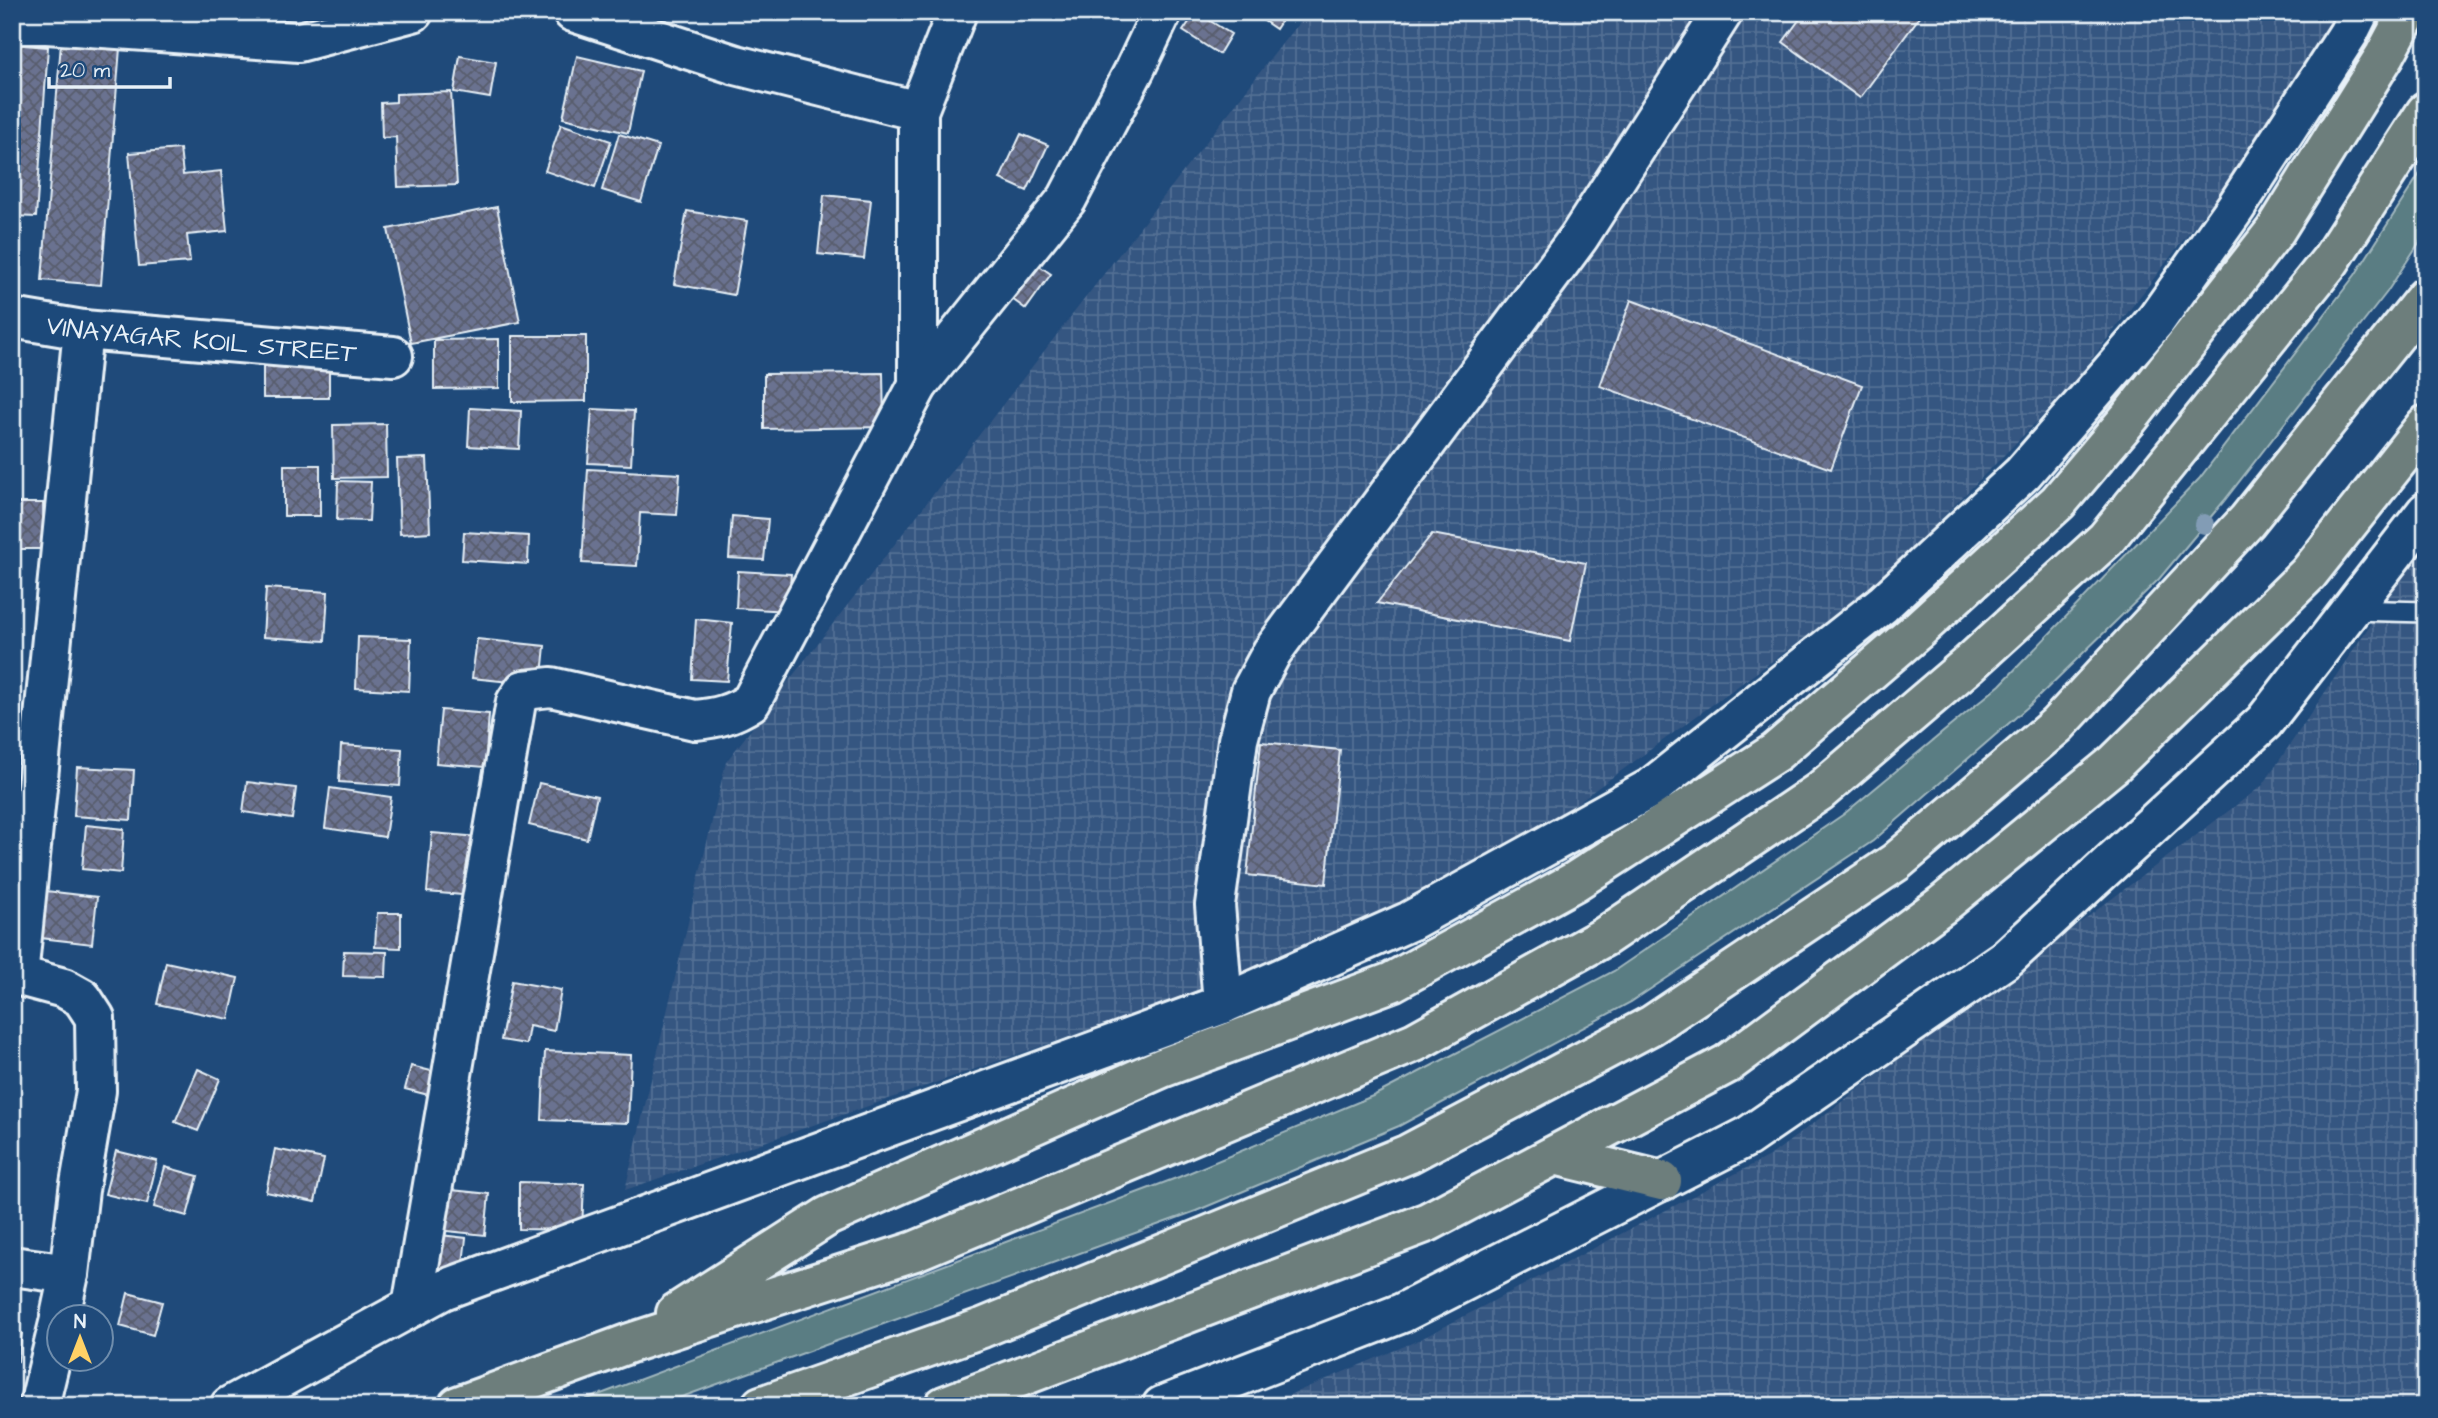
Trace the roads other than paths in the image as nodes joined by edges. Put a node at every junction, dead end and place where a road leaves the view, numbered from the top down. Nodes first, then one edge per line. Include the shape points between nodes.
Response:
1 (413, 12) edge
2 (573, 12) edge
3 (957, 12) edge
4 (1162, 12) edge
5 (1723, 12) edge
6 (2359, 12) edge
7 (2408, 12) edge
8 (12, 24) edge
9 (221, 24) edge
10 (918, 111) junction
11 (2426, 112) edge
12 (2426, 297) edge
13 (12, 318) edge
14 (83, 330) junction
15 (393, 356) dead end
16 (918, 384) junction
17 (2426, 425) edge
18 (2426, 512) edge
19 (2350, 610) junction
20 (2426, 612) edge
21 (15, 975) edge
22 (1223, 1004) junction
23 (1555, 1155) junction
24 (1661, 1181) junction
25 (12, 1266) edge
26 (69, 1274) junction
27 (63, 1302) edge
28 (412, 1307) junction
29 (630, 1343) junction
30 (47, 1372) edge
31 (39, 1406) edge
32 (229, 1406) edge
33 (458, 1406) edge
34 (761, 1406) edge
35 (944, 1406) edge
36 (1162, 1406) edge

1 - 9 street via 299,42
2 - 10 street via 736,65
3 - 10 street
4 - 16 street via 1067,199
5 - 22 street via 1579,237 1272,652 1251,691 1238,740 1215,905
6 - 22 street via 2235,207 2156,320 2023,474 1883,604 1651,788 1410,921
7 - 29 highway via 2275,231 2058,502 1776,752 1574,882 1392,982 1162,1068 828,1216
8 - 9 street
10 - 16 street
11 - 29 highway via 2330,261 2106,539 1819,792 1604,937 1415,1042 915,1251
12 - 34 highway via 2247,521 2057,725 1896,862 1687,1002 1408,1154 982,1328
13 - 14 street, VINAYAGAR KOIL STREET
14 - 15 street, VINAYAGAR KOIL STREET
14 - 21 street
16 - 28 street via 751,702 736,712 695,720 551,687 524,690 516,702
17 - 23 highway via 2308,574 2114,764 1942,905 1727,1064
18 - 19 street
19 - 20 lane
19 - 24 street via 2264,722 2007,958 1747,1138
21 - 26 street via 64,988 82,998 96,1018 96,1091
22 - 28 street via 443,1290
23 - 24 highway
23 - 35 highway via 1428,1222
24 - 36 street via 1402,1313
25 - 26 street
26 - 27 street
28 - 32 street
29 - 33 highway
30 - 31 street

